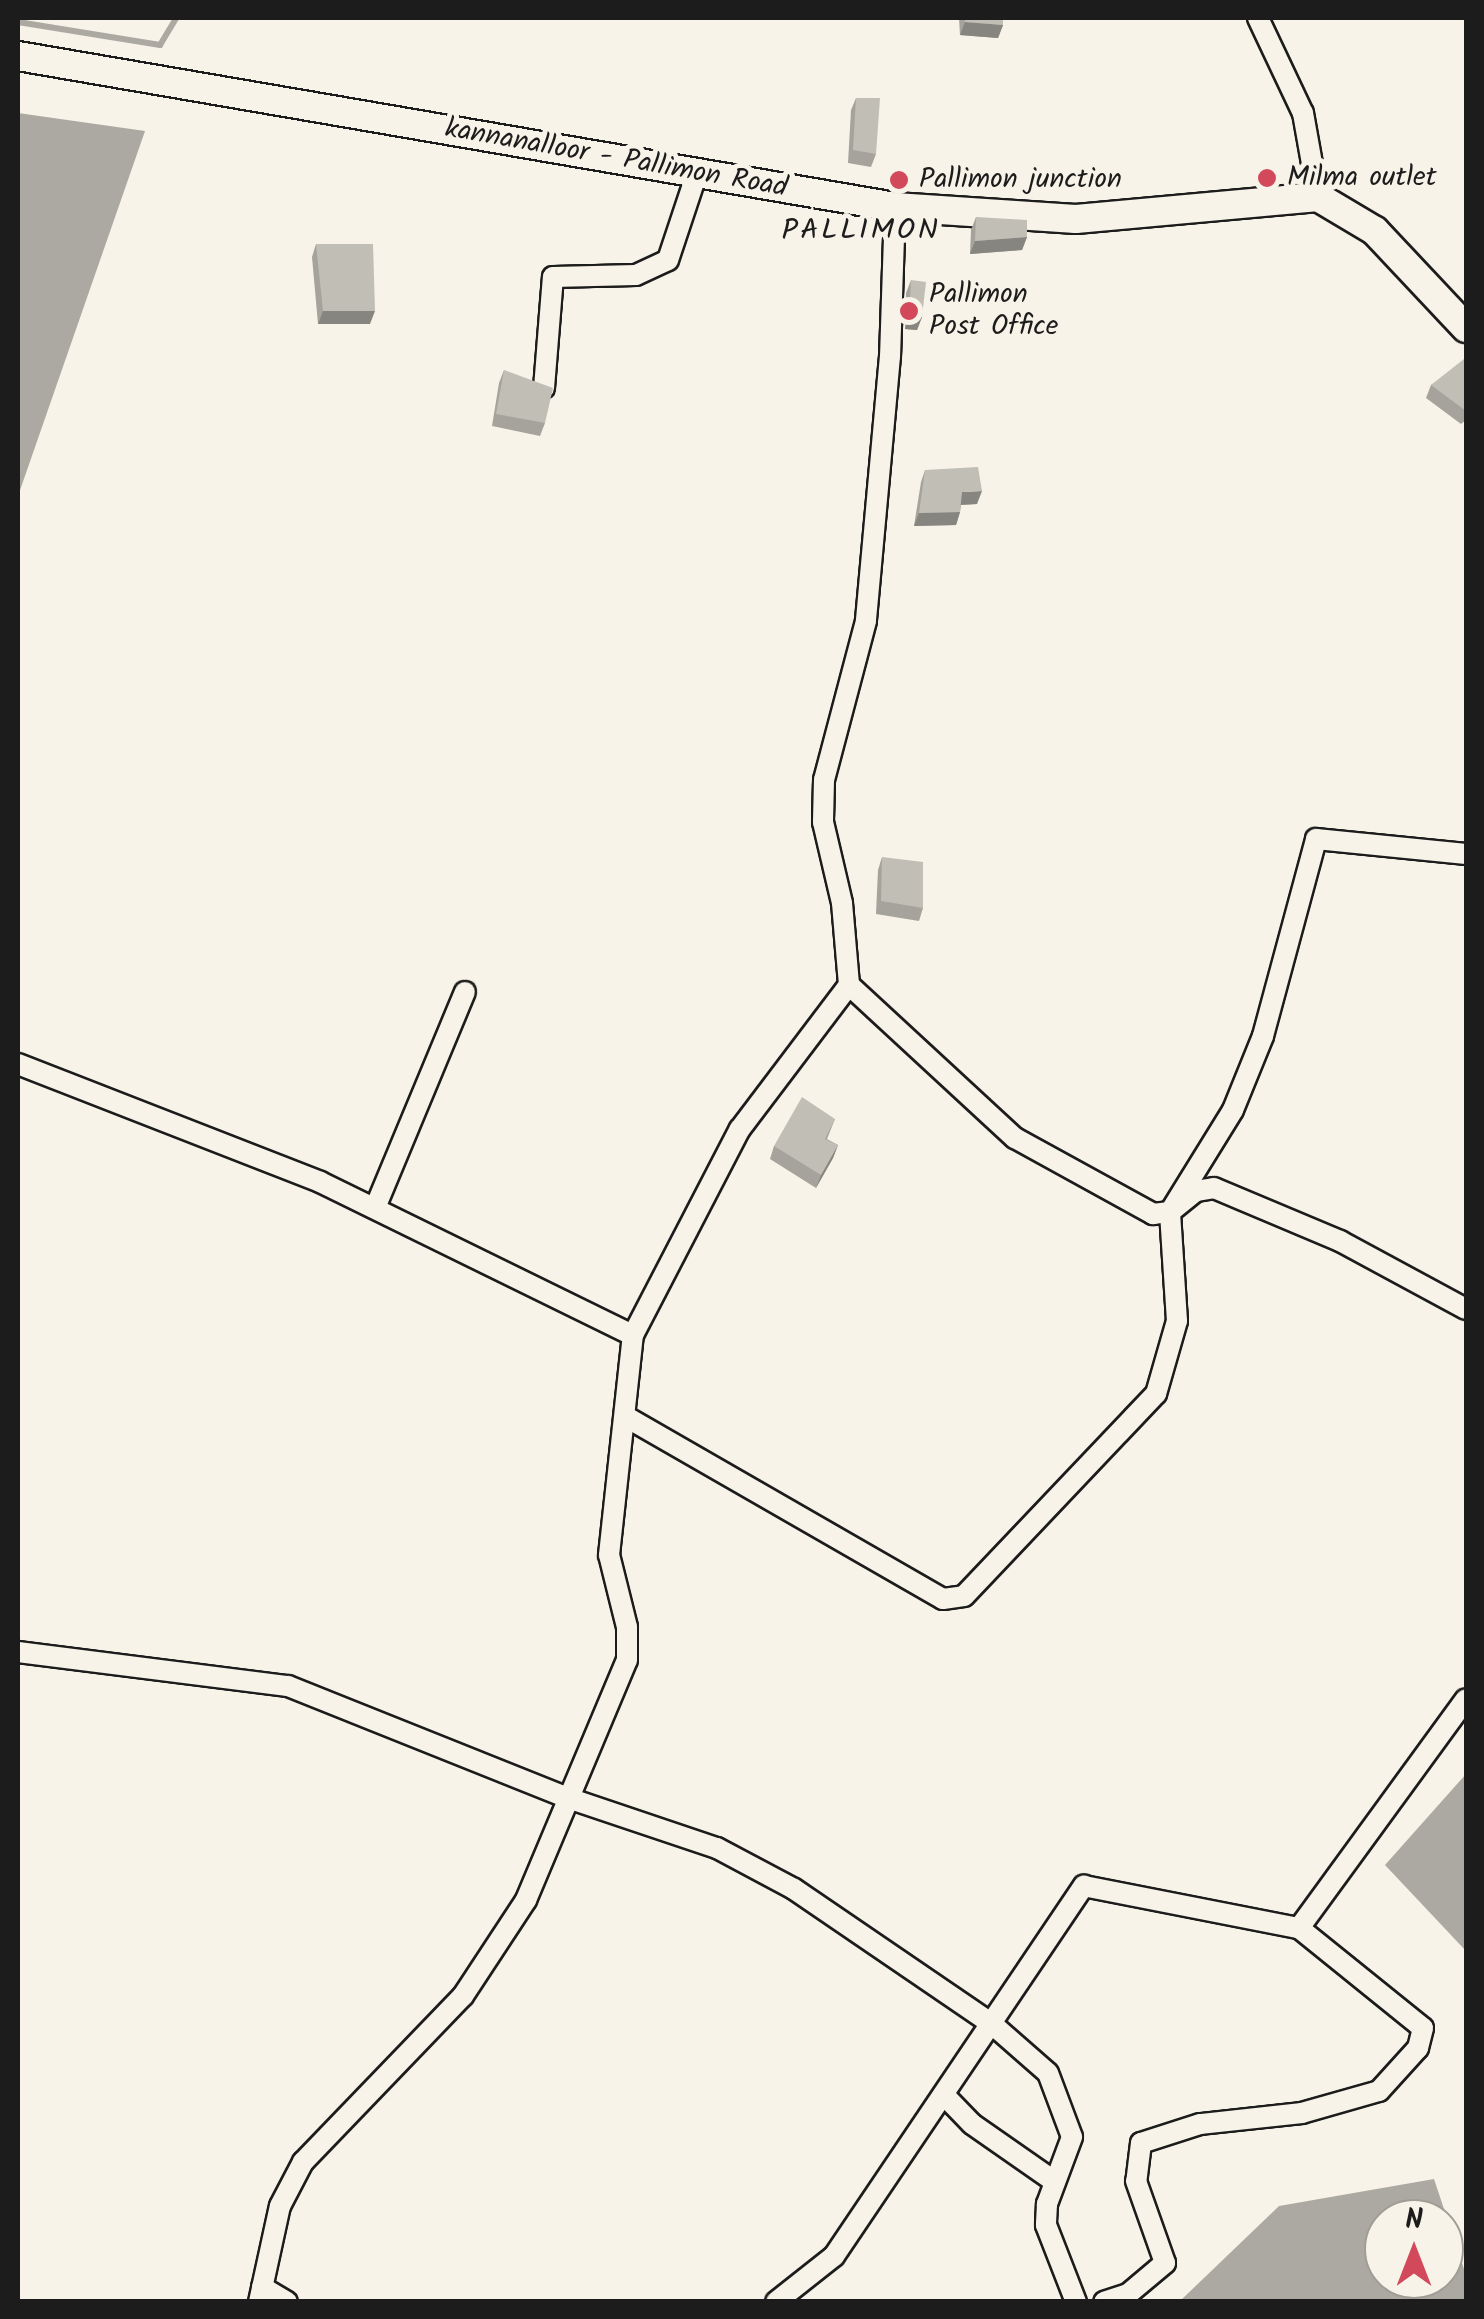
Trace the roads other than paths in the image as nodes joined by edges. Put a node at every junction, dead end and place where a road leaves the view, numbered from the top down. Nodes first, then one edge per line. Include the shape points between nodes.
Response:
1 (1258, 18) edge
2 (18, 56) edge
3 (697, 173) junction
4 (1318, 197) junction
5 (895, 207) junction
6 (1466, 328) edge
7 (544, 388) edge
8 (1466, 854) edge
9 (849, 985) junction
10 (465, 992) dead end
11 (18, 1064) edge
12 (375, 1208) junction
13 (1170, 1212) junction
14 (1466, 1309) edge
15 (633, 1334) junction
16 (628, 1418) junction
17 (18, 1652) edge
18 (1466, 1699) edge
19 (571, 1799) junction
20 (1299, 1928) junction
21 (992, 2024) junction
22 (944, 2094) junction
23 (1056, 2182) junction
24 (260, 2294) edge
25 (287, 2302) edge
26 (776, 2302) edge
27 (1076, 2302) edge
28 (1104, 2302) edge

1 - 4 street via 1303,113
2 - 3 street, kannanalloor - Pallimon Road
3 - 5 street, kannanalloor - Pallimon Road
3 - 7 street via 668,260 636,276 553,277
4 - 5 street, kannanalloor - Pallimon Road via 1076,219
4 - 6 street via 1375,231
5 - 9 street via 890,356 866,621 824,780 823,822 842,903
8 - 13 street via 1316,839 1263,1036 1233,1110
9 - 13 street via 1015,1138 1154,1214
9 - 15 street via 740,1129
10 - 12 street
11 - 12 street
12 - 15 street
13 - 14 street via 1196,1191 1214,1188 1340,1241
13 - 16 street via 1177,1321 1156,1394 964,1596 943,1599
15 - 16 street
16 - 19 street via 609,1554 628,1660
17 - 19 street via 288,1686
18 - 20 street
19 - 21 street via 717,1848 794,1889
19 - 24 street via 526,1900 464,1996 302,2162 280,2206
20 - 21 street via 1084,1886
20 - 28 street via 1423,2028 1418,2048 1379,2091 1302,2113 1200,2124 1141,2143 1136,2181 1165,2263 1128,2294
21 - 22 street
21 - 23 street via 1041,2063 1072,2124
22 - 23 street via 972,2124
22 - 26 street via 834,2256
23 - 27 street via 1046,2226
24 - 25 street

